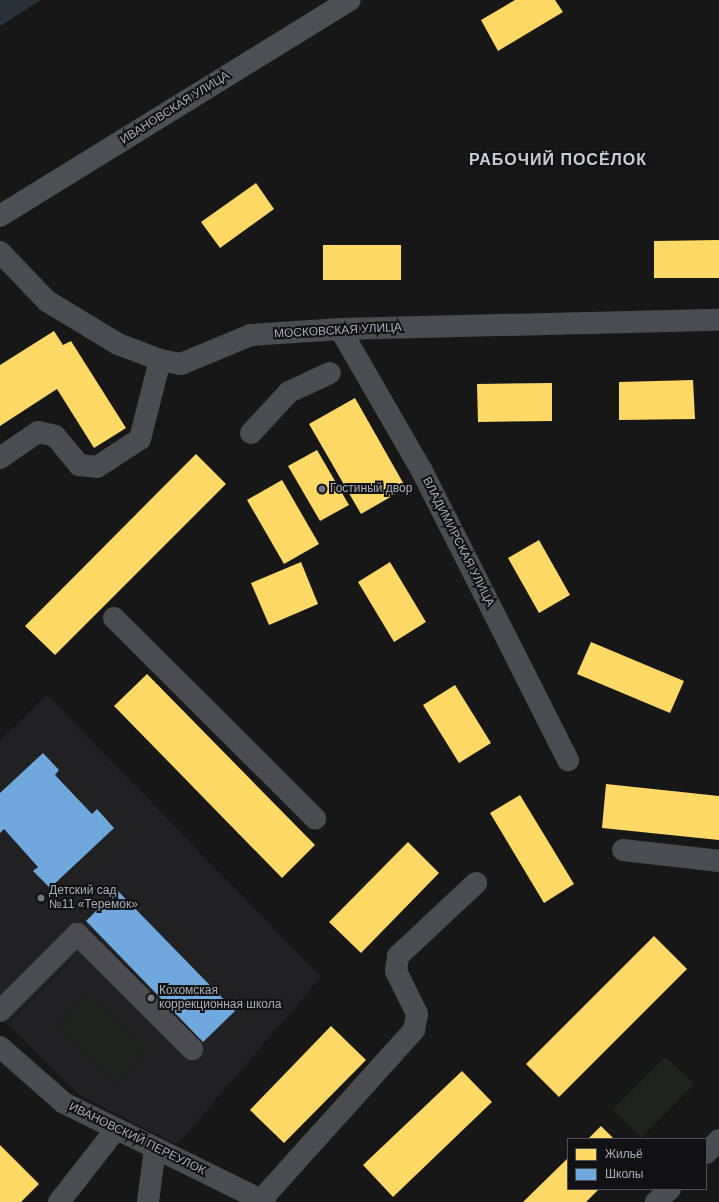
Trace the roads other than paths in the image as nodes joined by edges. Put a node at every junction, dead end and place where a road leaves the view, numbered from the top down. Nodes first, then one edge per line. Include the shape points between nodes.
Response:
1 (350, 0) edge
2 (0, 216) edge
3 (0, 252) edge
4 (719, 320) edge
5 (340, 329) junction
6 (160, 360) junction
7 (330, 373) dead end
8 (251, 433) dead end
9 (0, 458) edge
10 (114, 618) dead end
11 (568, 760) dead end
12 (315, 818) dead end
13 (623, 850) dead end
14 (719, 861) edge
15 (476, 883) dead end
16 (0, 1011) edge
17 (0, 1047) edge
18 (192, 1049) dead end
19 (116, 1129) junction
20 (719, 1140) edge
21 (155, 1148) junction
22 (707, 1152) edge
23 (669, 1190) edge
24 (263, 1201) edge
25 (58, 1202) edge
26 (148, 1202) edge
27 (656, 1202) edge

1 - 2 main road, ИВАНОВСКАЯ УЛИЦА
3 - 6 street, МОСКОВСКАЯ УЛИЦА via 47,301 118,344
4 - 5 street, МОСКОВСКАЯ УЛИЦА
5 - 6 street, МОСКОВСКАЯ УЛИЦА via 251,335 181,364
5 - 11 street, ВЛАДИМИРСКАЯ УЛИЦА via 422,471
6 - 9 street via 140,440 96,467 79,465 55,436 38,432
7 - 8 street via 289,392
10 - 12 street
13 - 14 street
15 - 24 street via 398,956 396,972 417,1014 414,1030
16 - 18 street via 77,934
17 - 19 street, ИВАНОВСКИЙ ПЕРЕУЛОК via 64,1103
19 - 21 street, ИВАНОВСКИЙ ПЕРЕУЛОК
19 - 25 street
20 - 22 street
21 - 24 street, ИВАНОВСКИЙ ПЕРЕУЛОК
21 - 26 street
23 - 27 street

